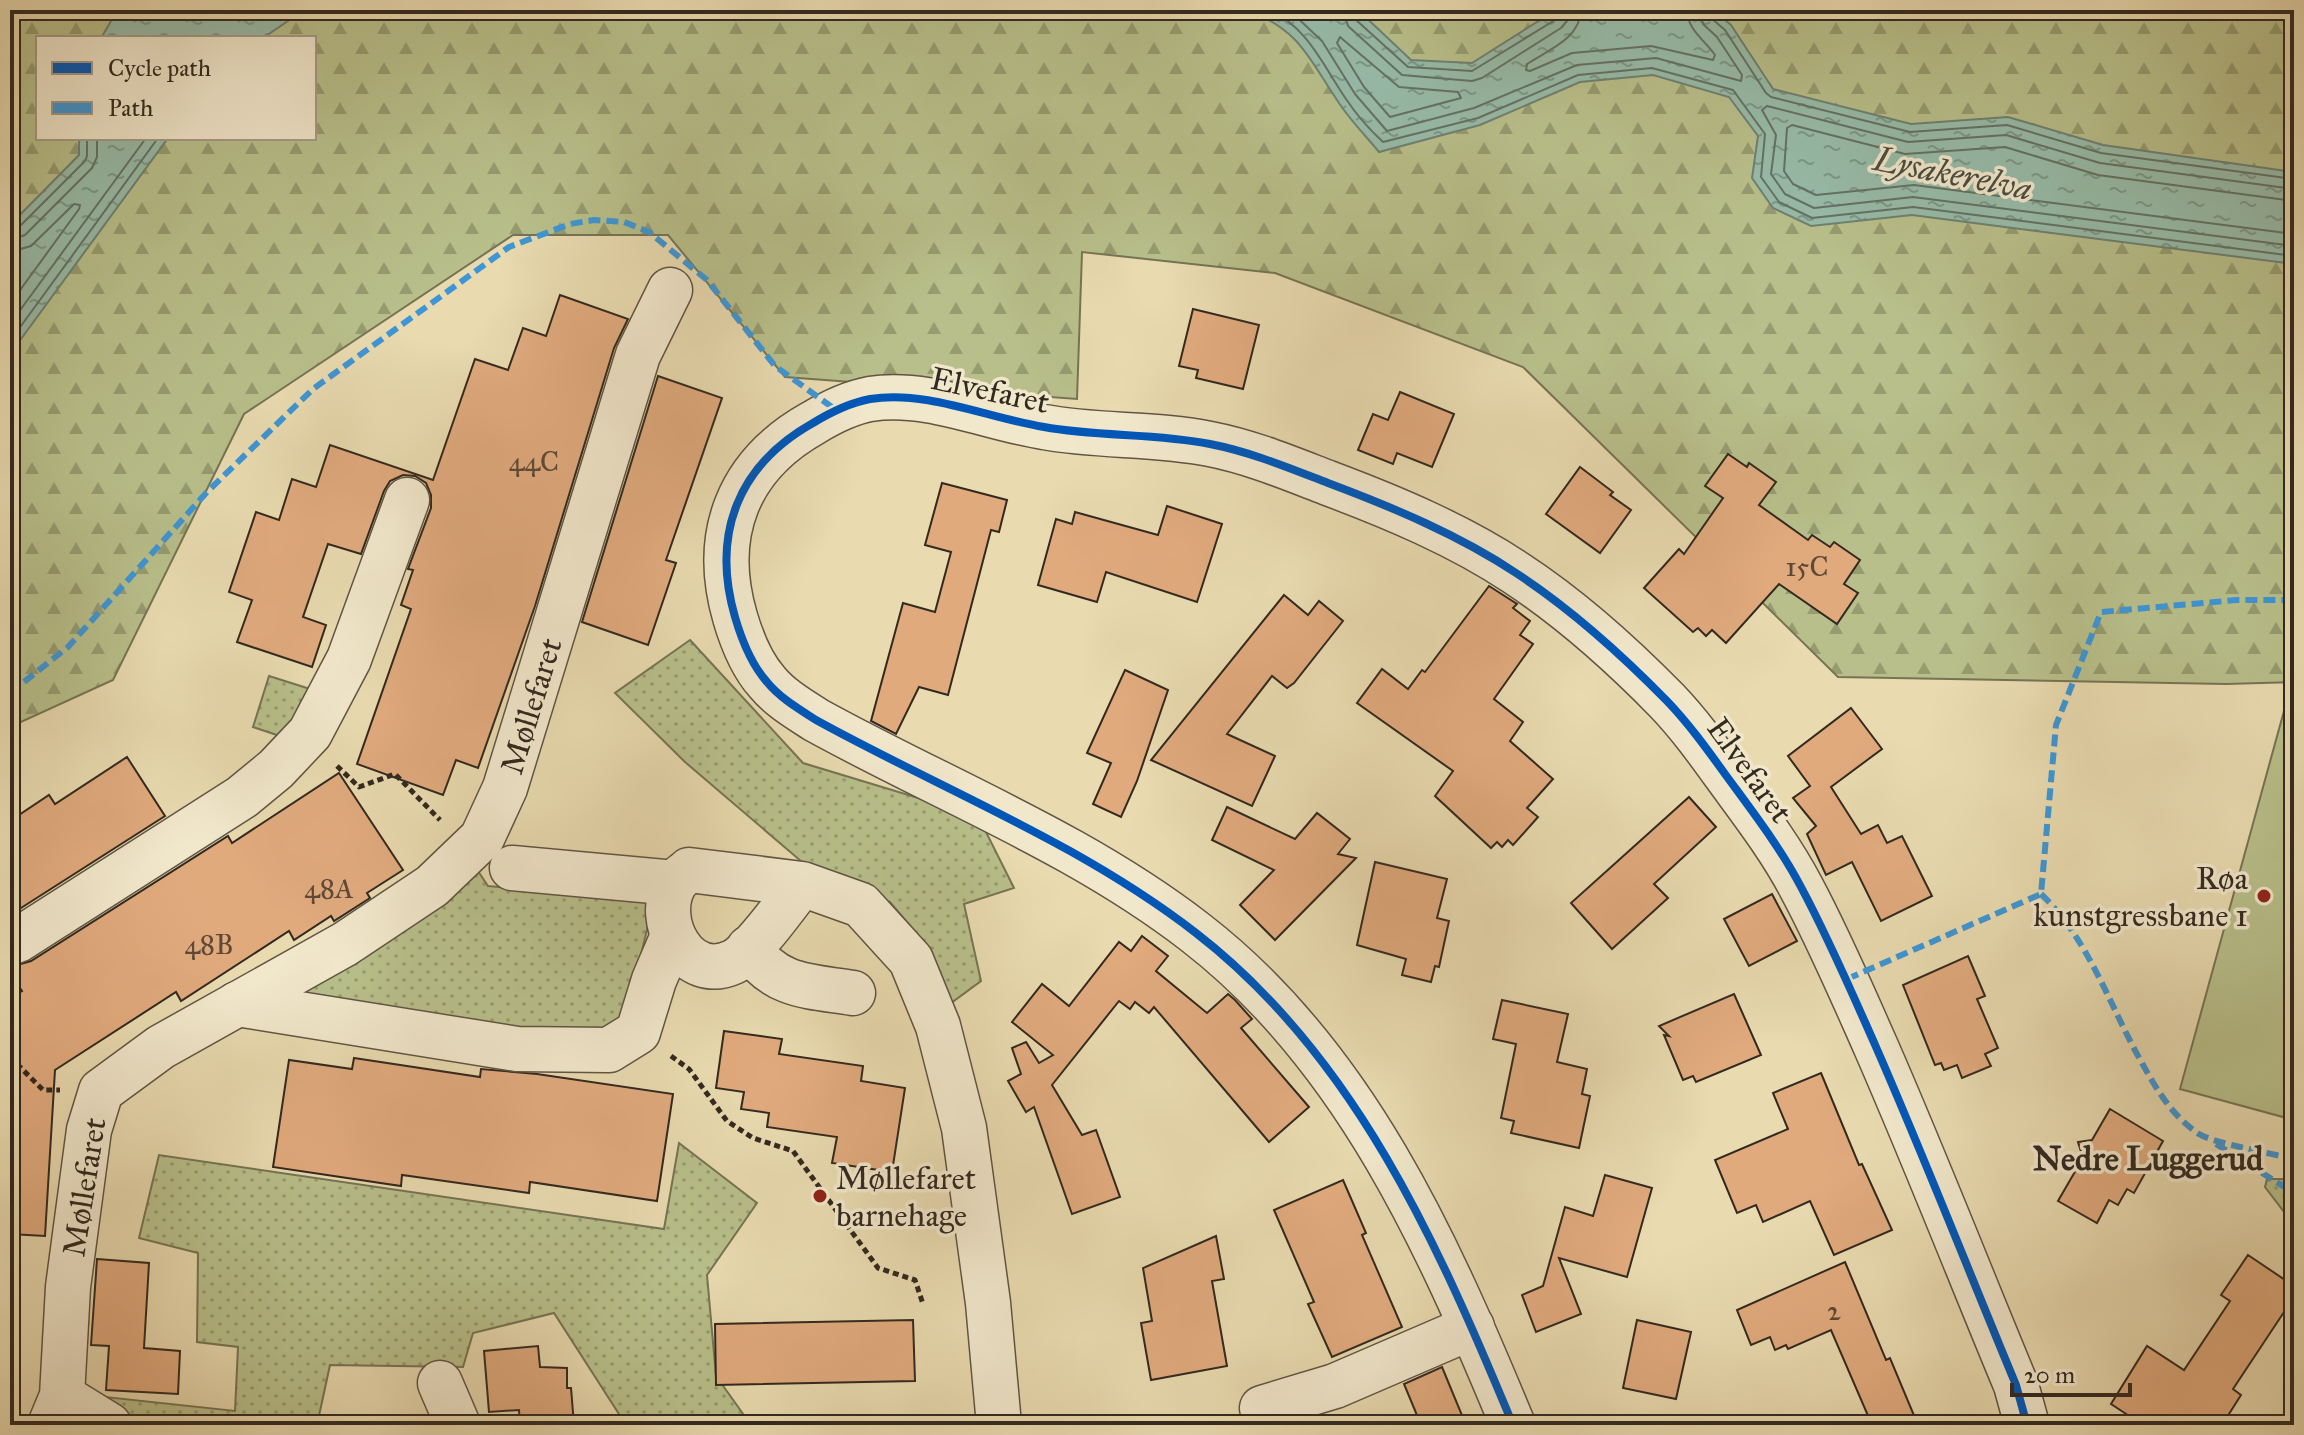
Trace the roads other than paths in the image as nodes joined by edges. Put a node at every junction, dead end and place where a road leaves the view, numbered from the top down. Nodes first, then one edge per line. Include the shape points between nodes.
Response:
1 (670, 290) dead end
2 (407, 500) dead end
3 (512, 868) dead end
4 (675, 883) junction
5 (802, 884) junction
6 (672, 938) junction
7 (10, 943) edge
8 (749, 948) junction
9 (853, 993) dead end
10 (237, 1004) junction
11 (1472, 1327) junction
12 (440, 1383) dead end
13 (1262, 1408) dead end
14 (56, 1411) edge
15 (109, 1425) edge
16 (458, 1425) edge
17 (999, 1425) edge
18 (1513, 1425) edge
19 (2027, 1425) edge

1 - 10 street, Møllefaret via 638,355 505,788 482,838 432,886 345,944
2 - 7 street via 349,659 310,733 242,797
3 - 4 street
4 - 5 street via 689,870
4 - 6 street via 668,908
5 - 8 street
5 - 17 street via 861,905 911,960 938,1026 964,1128
6 - 8 street via 701,965 735,962
6 - 10 street via 638,1032 609,1050 517,1049
8 - 9 street via 773,976
10 - 14 street, Møllefaret via 161,1047 101,1091 89,1130
11 - 13 street via 1335,1386
11 - 18 street, Elvefaret
11 - 19 street, Elvefaret via 1423,1223 1370,1129 1284,1014 1244,972 1194,931 1054,842 865,748 768,685 743,642 733,610 727,554 737,500 749,477 795,432 863,400 897,396 1085,434 1204,443 1246,453 1371,499 1444,534 1514,571 1581,620 1699,737 1799,884 1919,1145 2016,1385
12 - 16 street
14 - 15 street, Møllefaret

